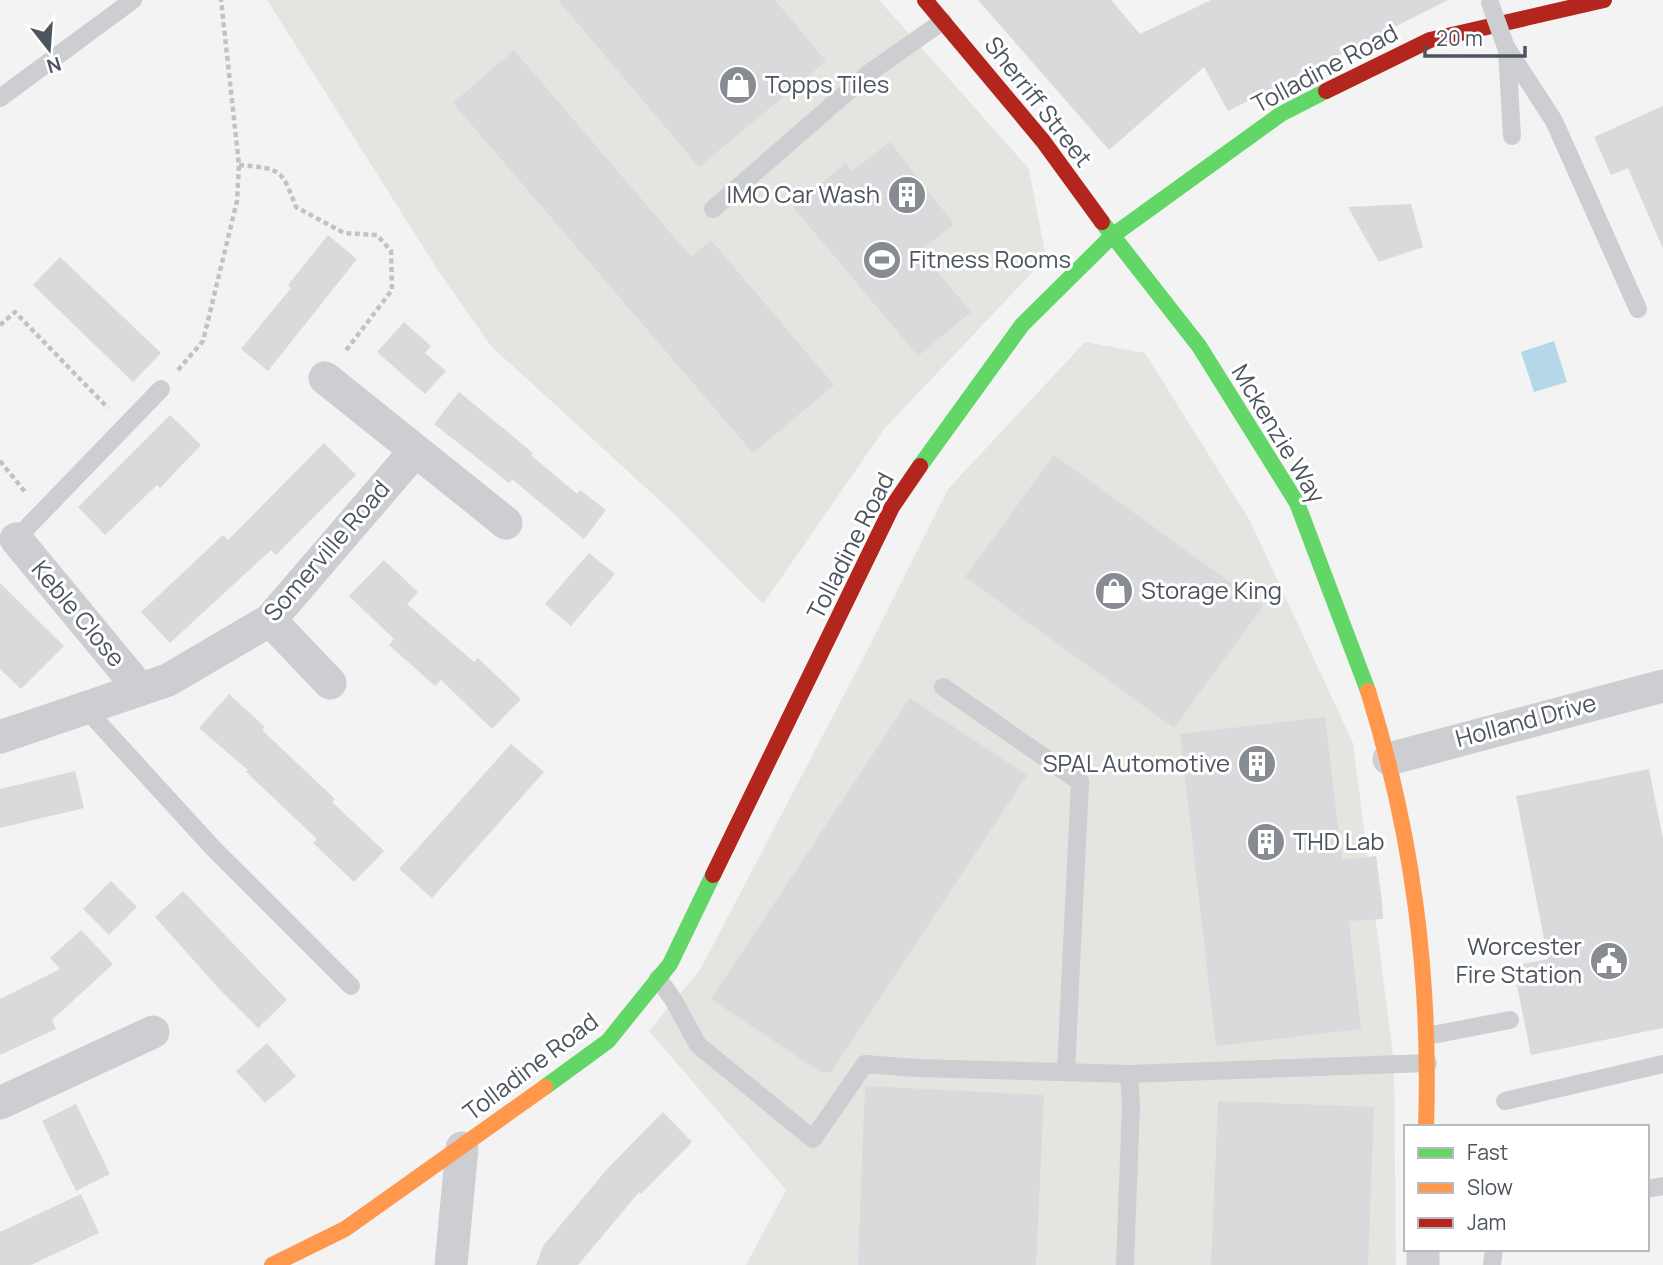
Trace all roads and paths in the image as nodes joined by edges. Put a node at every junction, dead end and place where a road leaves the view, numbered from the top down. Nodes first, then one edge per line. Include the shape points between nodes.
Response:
1 (133, 0) edge
2 (222, 0) edge
3 (925, 0) edge
4 (1604, 0) edge
5 (1489, 2) edge
6 (943, 21) junction
7 (1506, 47) junction
8 (0, 97) edge
9 (1512, 136) dead end
10 (239, 165) junction
11 (713, 209) dead end
12 (1112, 236) junction
13 (1638, 309) dead end
14 (0, 325) edge
15 (325, 378) joint
16 (161, 389) joint
17 (125, 426) junction
18 (415, 451) junction
19 (0, 461) edge
20 (42, 513) junction
21 (506, 523) dead end
22 (16, 539) joint
23 (270, 620) junction
24 (330, 683) dead end
25 (1663, 686) edge
26 (943, 687) dead end
27 (140, 689) junction
28 (85, 708) junction
29 (0, 737) edge
30 (1389, 759) junction
31 (658, 978) junction
32 (351, 986) dead end
33 (1510, 1020) dead end
34 (153, 1032) dead end
35 (1427, 1035) junction
36 (1428, 1063) junction
37 (1663, 1064) edge
38 (1066, 1070) junction
39 (1129, 1074) junction
40 (1505, 1101) dead end
41 (0, 1103) edge
42 (1426, 1125) edge
43 (462, 1148) junction
44 (272, 1265) edge
45 (451, 1265) edge
46 (1125, 1265) edge

1 - 8 lane
2 - 10 path
3 - 6 main road, Sherriff Street
4 - 12 main road, Tolladine Road via 1430,40 1281,114
5 - 7 lane, bridge
6 - 11 lane via 869,72
6 - 12 main road, Sherriff Street via 1043,141
7 - 9 lane
7 - 13 lane via 1554,121
10 - 15 path via 270,168 286,179 296,207 344,233 377,235 391,251 392,290
10 - 16 path via 237,201 203,341
12 - 30 main road, Mckenzie Way via 1199,346 1297,503 1360,665
12 - 31 main road, Tolladine Road via 1022,325 892,507 670,964
14 - 17 path via 15,312
15 - 18 street
16 - 17 lane
17 - 20 lane
18 - 21 street
18 - 23 street, Somerville Road
19 - 20 path
20 - 22 lane
22 - 27 street, Keble Close
23 - 24 street
23 - 27 street, Somerville Road via 169,680
25 - 30 street, Holland Drive
26 - 38 lane via 1080,782
27 - 28 street, Somerville Road
28 - 29 street, Somerville Road
28 - 32 lane via 213,848
30 - 35 main road, Mckenzie Way via 1413,881
31 - 38 lane via 698,1045 813,1139 865,1064
31 - 43 main road, Tolladine Road via 608,1041
33 - 35 lane
34 - 41 street
35 - 36 main road, Mckenzie Way
36 - 39 lane
36 - 42 main road, Mckenzie Way
37 - 40 lane
38 - 39 lane
39 - 46 lane
43 - 44 main road, Tolladine Road via 345,1229
43 - 45 street

